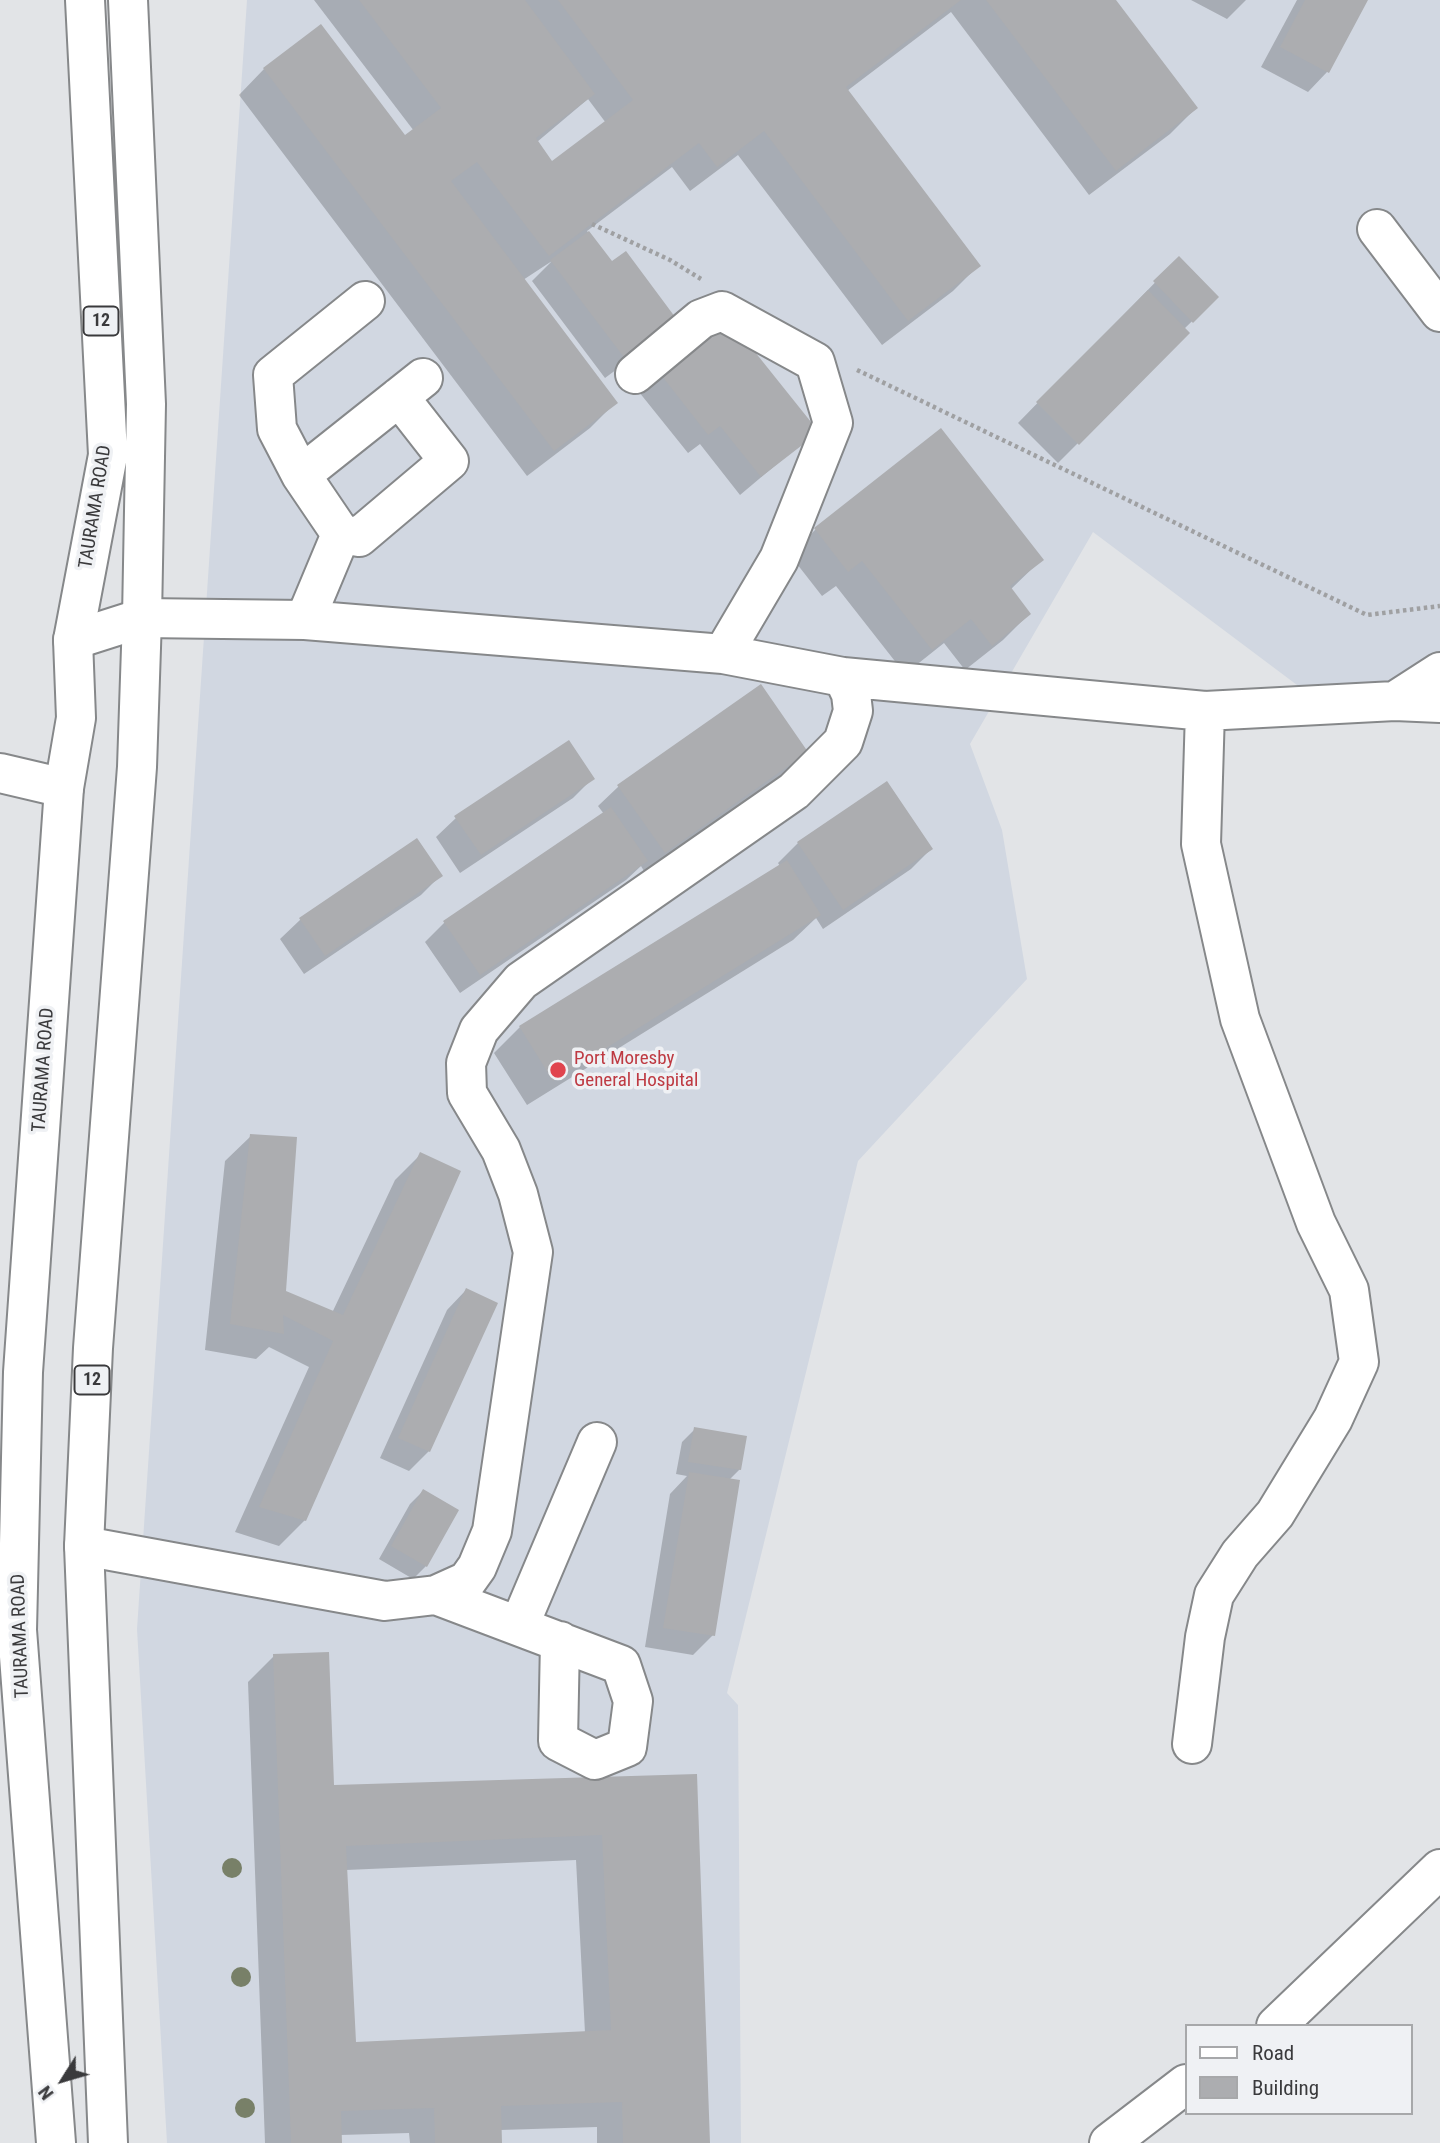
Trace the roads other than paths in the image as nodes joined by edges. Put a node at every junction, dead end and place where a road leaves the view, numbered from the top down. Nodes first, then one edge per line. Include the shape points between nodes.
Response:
1 (85, 0) edge
2 (128, 0) edge
3 (1377, 229) dead end
4 (365, 301) dead end
5 (1440, 312) edge
6 (635, 374) dead end
7 (301, 475) junction
8 (341, 534) junction
9 (142, 618) junction
10 (305, 620) junction
11 (73, 640) junction
12 (723, 654) junction
13 (1440, 672) edge
14 (843, 677) junction
15 (1395, 701) junction
16 (1440, 703) edge
17 (1205, 711) junction
18 (0, 774) edge
19 (64, 788) junction
20 (12, 1370) edge
21 (597, 1442) dead end
22 (84, 1546) junction
23 (436, 1595) junction
24 (519, 1626) junction
25 (560, 1641) dead end
26 (1192, 1744) dead end
27 (1440, 1869) edge
28 (1278, 2024) edge
29 (1184, 2086) edge
30 (56, 2143) edge
31 (108, 2143) edge
32 (1109, 2143) edge

1 - 11 main road, TAURAMA ROAD / 12 via 108,455
2 - 9 main road, TAURAMA ROAD / 12 via 146,404
3 - 5 main road
4 - 7 main road via 273,375 277,429
6 - 12 main road via 701,319 722,311 815,362 833,423 779,559
7 - 8 main road
7 - 8 main road via 411,388 449,461 359,537
8 - 10 main road
9 - 10 main road
9 - 11 main road
9 - 22 main road, TAURAMA ROAD / 12 via 137,766 93,1348
10 - 12 main road
11 - 19 main road, TAURAMA ROAD / 12 via 76,718
12 - 14 main road
13 - 15 main road
14 - 17 main road
14 - 23 main road via 853,711 843,742 794,791 521,981 479,1030 466,1063 467,1093 501,1150 522,1205 533,1252 492,1531 467,1581
15 - 16 main road
15 - 17 main road
17 - 26 main road via 1201,844 1240,1019 1316,1223 1349,1290 1359,1362 1333,1419 1275,1514 1240,1553 1214,1595
18 - 19 main road
19 - 20 main road, TAURAMA ROAD / 12
20 - 30 main road, TAURAMA ROAD / 12 via 17,1630
21 - 24 main road
22 - 23 main road via 385,1601
22 - 31 main road, TAURAMA ROAD / 12
23 - 24 main road
24 - 25 main road
27 - 28 main road
29 - 32 main road

